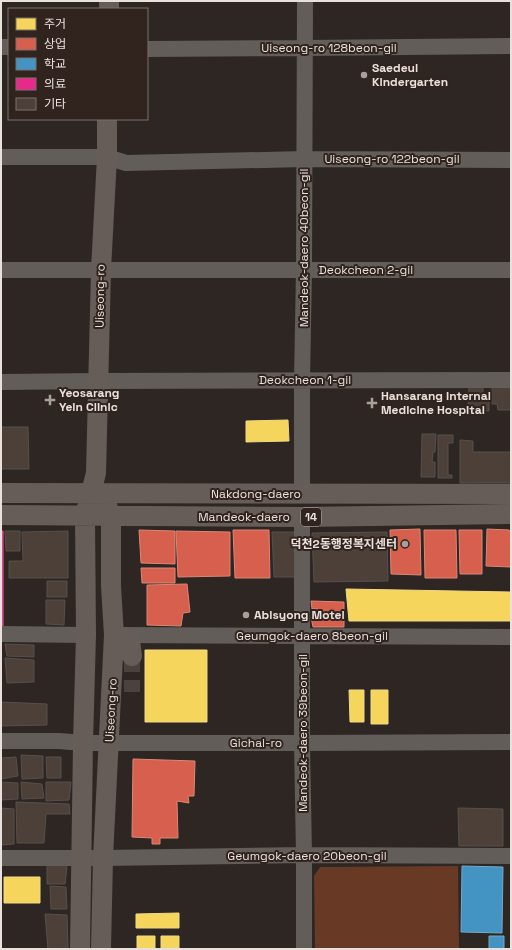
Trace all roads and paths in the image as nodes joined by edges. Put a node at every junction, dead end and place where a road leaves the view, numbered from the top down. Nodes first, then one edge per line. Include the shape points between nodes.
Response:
1 (305, 1) edge
2 (511, 46) edge
3 (304, 48) junction
4 (148, 49) edge
5 (107, 120) edge
6 (1, 157) edge
7 (107, 157) junction
8 (305, 159) junction
9 (511, 160) edge
10 (1, 270) edge
11 (101, 270) junction
12 (304, 270) junction
13 (511, 270) edge
14 (302, 380) junction
15 (511, 380) edge
16 (99, 381) junction
17 (1, 382) edge
18 (1, 493) edge
19 (97, 493) junction
20 (302, 494) junction
21 (511, 494) edge
22 (511, 514) edge
23 (1, 515) edge
24 (85, 516) junction
25 (110, 516) junction
26 (302, 517) junction
27 (86, 583) junction
28 (112, 586) junction
29 (89, 628) junction
30 (1, 634) edge
31 (114, 634) junction
32 (302, 636) junction
33 (511, 637) edge
34 (132, 656) tunnel mouth
35 (1, 741) edge
36 (511, 742) edge
37 (83, 743) junction
38 (109, 743) junction
39 (302, 743) junction
40 (304, 855) junction
41 (511, 856) edge
42 (1, 858) edge
43 (81, 858) junction
44 (103, 858) junction
45 (80, 949) edge
46 (101, 949) edge
47 (304, 949) edge

1 - 3 street, Mandeok-daero 40beon-gil
2 - 3 street, Uiseong-ro 128beon-gil
3 - 4 street, Uiseong-ro 128beon-gil
3 - 8 street, Mandeok-daero 40beon-gil
5 - 7 main road, Uiseong-ro
6 - 7 street, Uiseong-ro 122beon-gil
7 - 8 street, Uiseong-ro 122beon-gil via 126,163
7 - 11 main road, Uiseong-ro
8 - 9 street, Uiseong-ro 122beon-gil
8 - 12 street, Mandeok-daero 40beon-gil
10 - 11 street, Deokcheon 2-gil
11 - 12 street, Deokcheon 2-gil
11 - 16 main road, Uiseong-ro
12 - 13 street, Deokcheon 2-gil
12 - 14 street, Mandeok-daero 40beon-gil
14 - 15 street, Deokcheon 1-gil
14 - 16 street, Deokcheon 1-gil
14 - 20 street, Mandeok-daero 40beon-gil
16 - 17 street, Deokcheon 1-gil
16 - 19 main road, Uiseong-ro
18 - 19 main road, Nakdong-daero
19 - 20 main road, Nakdong-daero
19 - 24 main road
19 - 25 main road, Uiseong-ro
20 - 21 main road, Nakdong-daero
22 - 26 main road, Mandeok-daero / 14
23 - 24 main road, Mandeok-daero / 14
24 - 25 main road, Mandeok-daero / 14
24 - 27 main road
25 - 26 main road, Mandeok-daero / 14
25 - 28 main road, Uiseong-ro
26 - 32 street, Mandeok-daero 39beon-gil
27 - 28 main road via 92,568 98,564 106,570
27 - 29 main road via 92,590
28 - 31 main road, Uiseong-ro
29 - 30 street
29 - 37 main road
31 - 32 street, Geumgok-daero 8beon-gil
31 - 34 main road via 130,641
31 - 38 main road, Uiseong-ro
32 - 33 street, Geumgok-daero 8beon-gil
32 - 39 street, Mandeok-daero 39beon-gil
35 - 37 street, Gichal-ro
36 - 39 street, Gichal-ro
37 - 38 street, Gichal-ro
37 - 43 main road
38 - 39 street, Gichal-ro
38 - 44 main road, Uiseong-ro
39 - 40 street, Mandeok-daero 39beon-gil
40 - 41 street, Geumgok-daero 20beon-gil
40 - 44 street, Geumgok-daero 20beon-gil
40 - 47 street, Mandeok-daero 39beon-gil
42 - 43 street, Geumgok-daero 20beon-gil
43 - 44 street, Geumgok-daero 20beon-gil
43 - 45 main road
44 - 46 main road, Uiseong-ro

